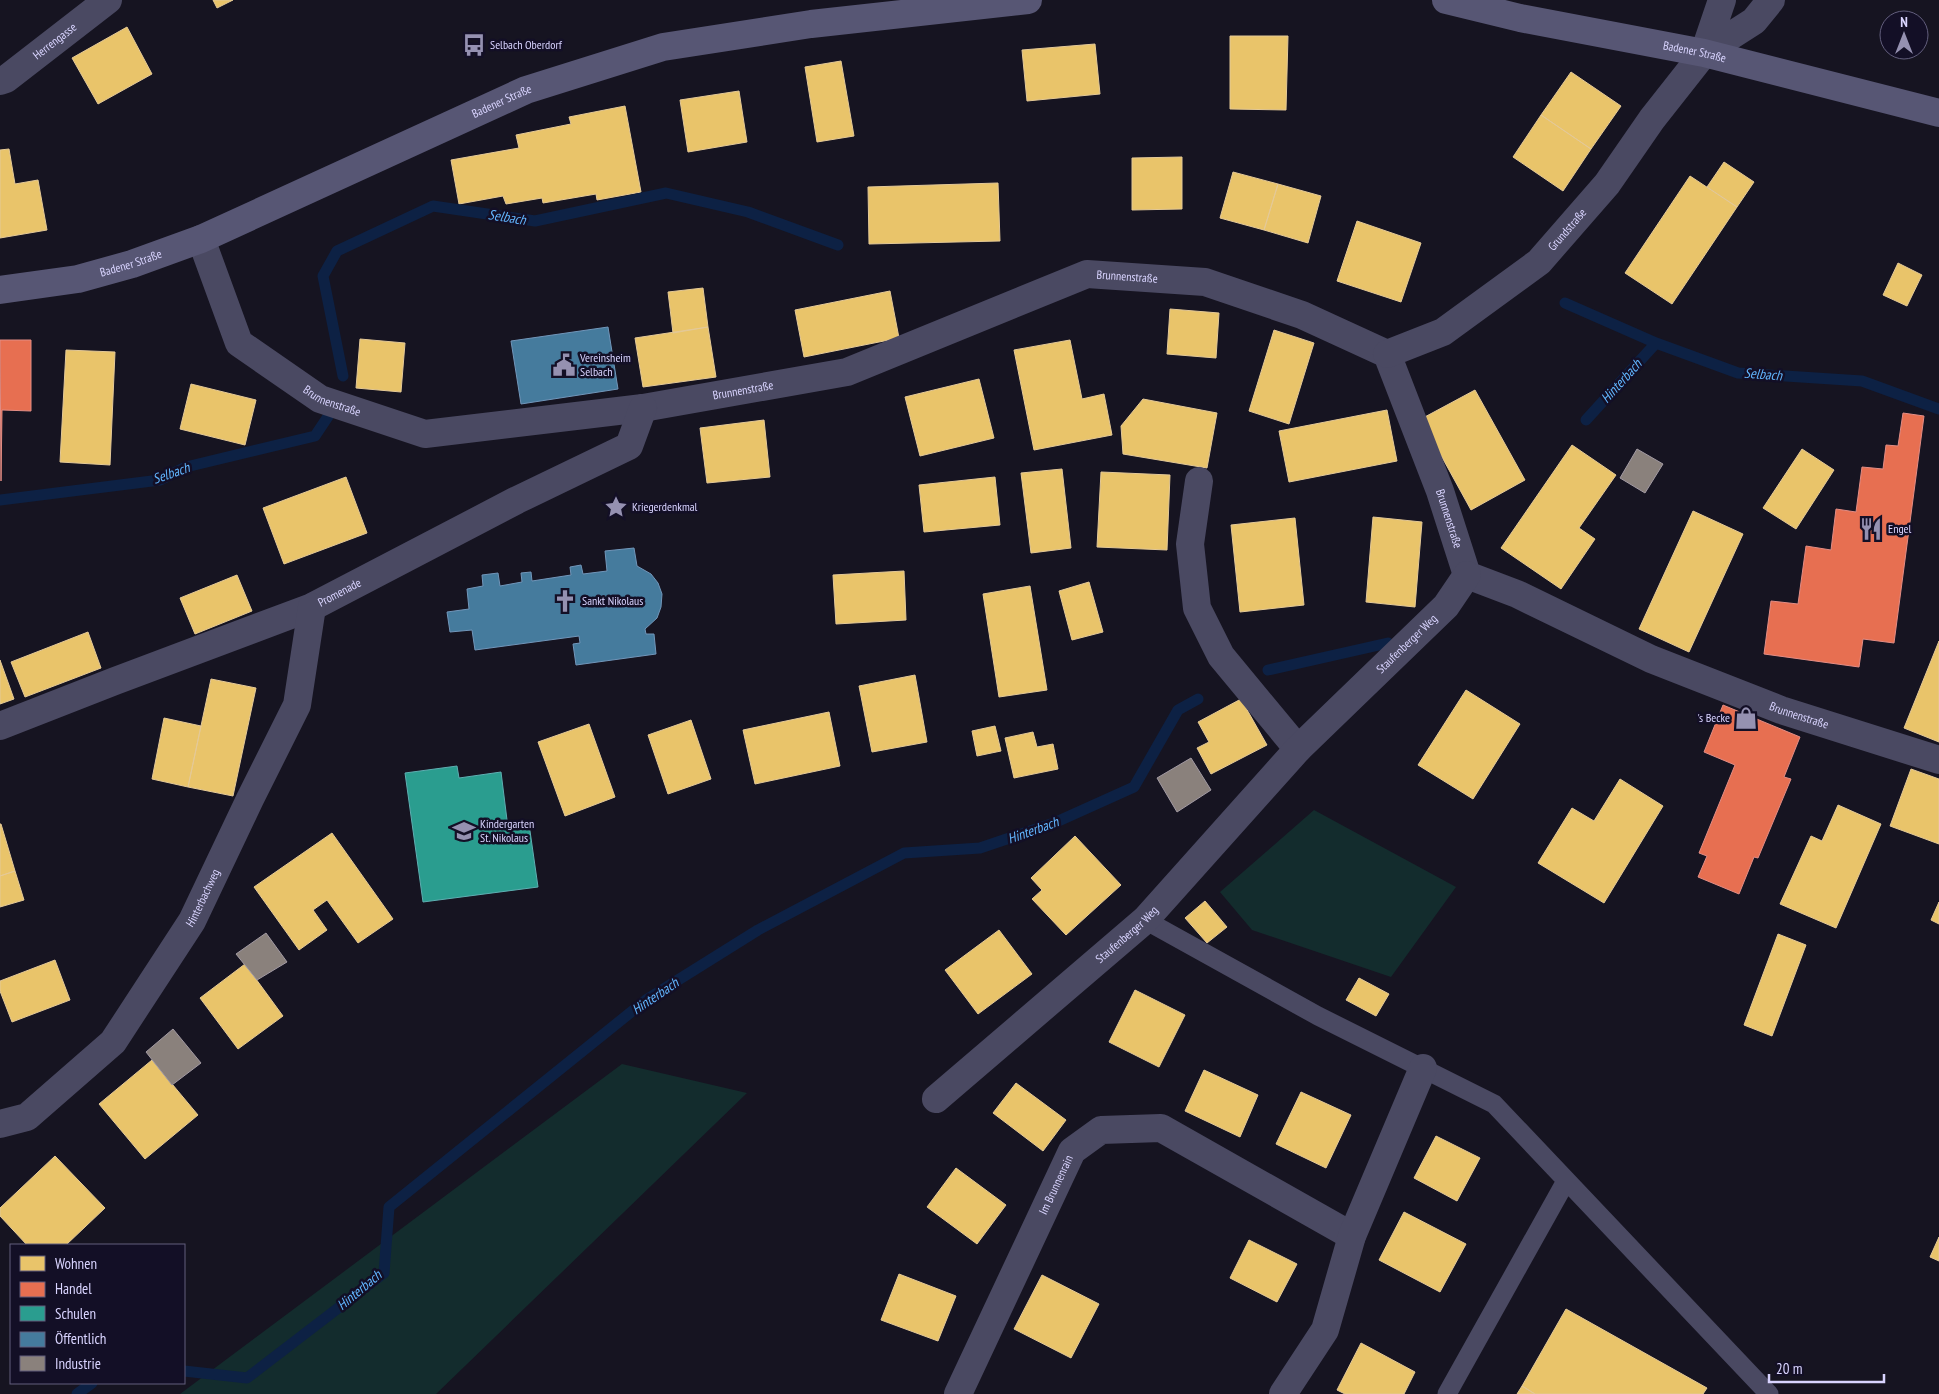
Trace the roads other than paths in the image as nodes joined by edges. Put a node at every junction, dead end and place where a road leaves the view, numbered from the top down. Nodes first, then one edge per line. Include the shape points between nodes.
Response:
1 (108, 0) edge
2 (1028, 0) edge
3 (1446, 0) edge
4 (1722, 0) edge
5 (1771, 0) edge
6 (1704, 53) junction
7 (0, 81) edge
8 (1939, 113) edge
9 (201, 239) junction
10 (0, 290) edge
11 (1387, 354) junction
12 (644, 408) junction
13 (1199, 481) dead end
14 (1467, 575) junction
15 (312, 607) junction
16 (0, 726) edge
17 (1298, 749) junction
18 (1939, 760) edge
19 (1145, 920) junction
20 (1423, 1068) junction
21 (936, 1099) dead end
22 (0, 1124) edge
23 (1566, 1181) junction
24 (1352, 1236) junction
25 (958, 1394) edge
26 (1283, 1394) edge
27 (1447, 1394) edge
28 (1769, 1394) edge

1 - 7 street, Herrengasse
2 - 9 main road, Badener Straße via 811,24 663,47 526,90
3 - 6 main road, Badener Straße via 1520,18
4 - 6 street, Grundstraße
5 - 6 street, Grundstraße via 1754,21
6 - 8 main road, Badener Straße
6 - 11 street, Grundstraße via 1652,119 1607,184 1538,262 1443,332
9 - 10 main road, Badener Straße via 87,276
9 - 12 street, Brunnenstraße via 239,343 320,399 425,434
11 - 12 street, Brunnenstraße via 1302,315 1205,282 1086,274 847,372
11 - 14 street, Brunnenstraße via 1440,491
12 - 15 street, Promenade via 630,446 517,500
13 - 17 street via 1190,544 1197,608 1221,656
14 - 17 street, Staufenberger Weg via 1446,606
14 - 18 street, Brunnenstraße via 1517,594 1651,659 1781,710
15 - 16 street, Promenade
15 - 22 street, Hinterbachweg via 297,705 192,921 112,1042 27,1117
17 - 19 street, Staufenberger Weg
19 - 20 lane via 1318,1016
19 - 21 street, Staufenberger Weg
20 - 23 lane via 1494,1104
20 - 24 street
23 - 27 lane
23 - 28 lane
24 - 25 street, Im Brunnenrain via 1161,1128 1101,1130 1072,1151
24 - 26 street via 1325,1330

